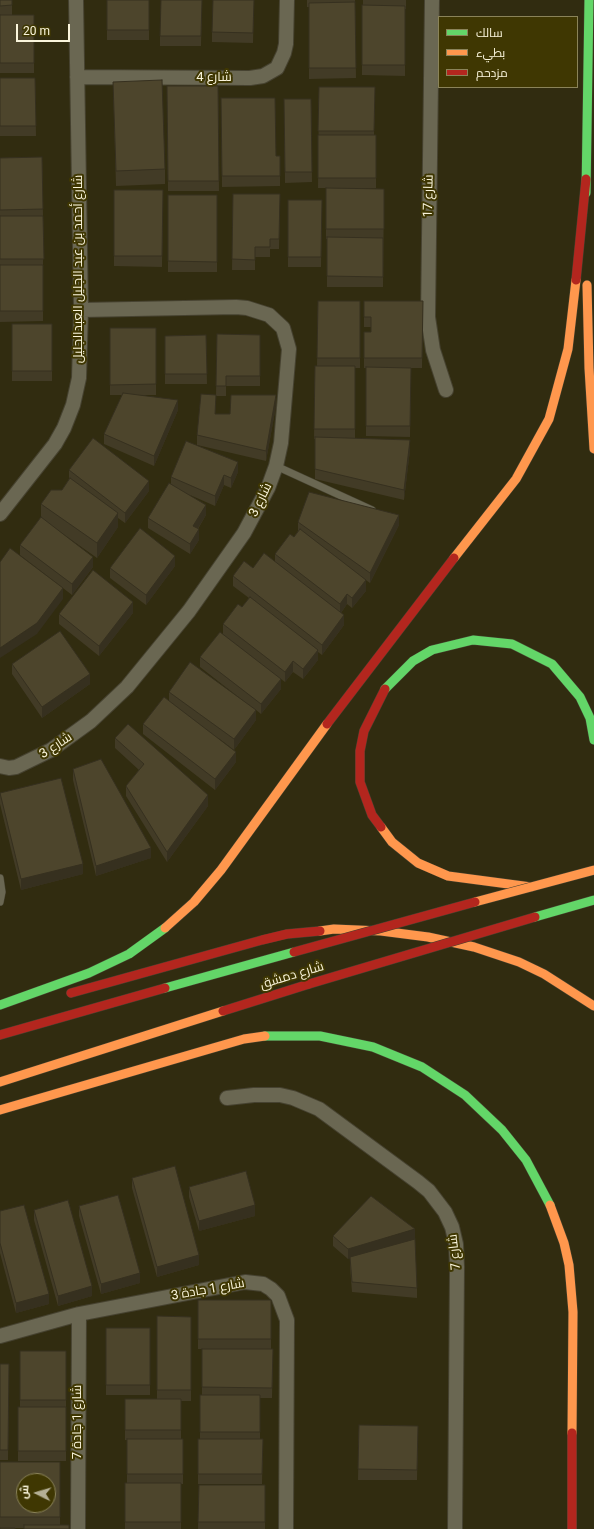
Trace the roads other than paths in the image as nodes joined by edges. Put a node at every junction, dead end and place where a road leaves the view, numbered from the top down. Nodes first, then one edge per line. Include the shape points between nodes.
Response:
1 (76, 0) edge
2 (287, 0) edge
3 (432, 0) edge
4 (589, 0) edge
5 (77, 77) junction
6 (586, 179) junction
7 (81, 310) junction
8 (446, 390) dead end
9 (594, 449) edge
10 (276, 466) junction
11 (0, 514) edge
12 (382, 514) edge
13 (594, 740) edge
14 (0, 766) edge
15 (594, 870) edge
16 (0, 878) edge
17 (531, 887) junction
18 (594, 900) edge
19 (0, 902) edge
20 (60, 996) dead end
21 (38, 1002) dead end
22 (0, 1005) edge
23 (594, 1006) edge
24 (0, 1009) edge
25 (0, 1035) edge
26 (0, 1082) edge
27 (227, 1098) dead end
28 (0, 1110) edge
29 (79, 1314) junction
30 (0, 1336) edge
31 (78, 1529) edge
32 (286, 1529) edge
33 (455, 1529) edge
34 (572, 1529) edge

1 - 5 street, شارع أحمد بن عبد الجليل العبدالجليل
2 - 5 street, شارع 4 via 284,53 277,68 263,76
3 - 8 street, شارع 17 via 428,317 433,350
4 - 6 main road
5 - 7 street, شارع أحمد بن عبد الجليل العبدالجليل
6 - 9 main road via 589,368
6 - 22 main road via 568,349 549,420 516,479 356,684 226,864 194,902 164,929 129,954 90,973
7 - 10 street, شارع 3 via 236,307 261,311 279,322 287,336 289,349 283,426
7 - 11 street, شارع أحمد بن عبد الجليل العبدالجليل via 79,378 69,416 55,444
10 - 12 lane
10 - 14 street, شارع 3 via 268,488 244,534 189,611 127,687 90,721 51,750 16,768
13 - 17 main road via 590,718 576,690 547,660 512,644 473,640 432,650 400,672 378,698 364,731 360,751 360,782 372,815 392,842 418,863 448,876
15 - 17 main road, شارع دمشق, bridge
16 - 19 lane
17 - 25 main road, شارع دمشق, bridge
18 - 26 main road, شارع دمشق, bridge via 309,984
20 - 23 main road via 262,940 287,934 334,929 397,933 474,947 519,962 544,974
21 - 24 main road
27 - 33 street, شارع 7 via 280,1095 319,1109 418,1182 429,1191 445,1212 452,1227 457,1252
28 - 34 main road via 244,1039 293,1034 320,1036 373,1047 422,1067 465,1095 502,1130 526,1160 548,1200 564,1243 570,1272 573,1312
29 - 30 street, شارع 1 جادة 3
29 - 31 street, شارع 1 جادة 7
29 - 32 street, شارع 1 جادة 3 via 245,1282 263,1284 278,1296 287,1320

